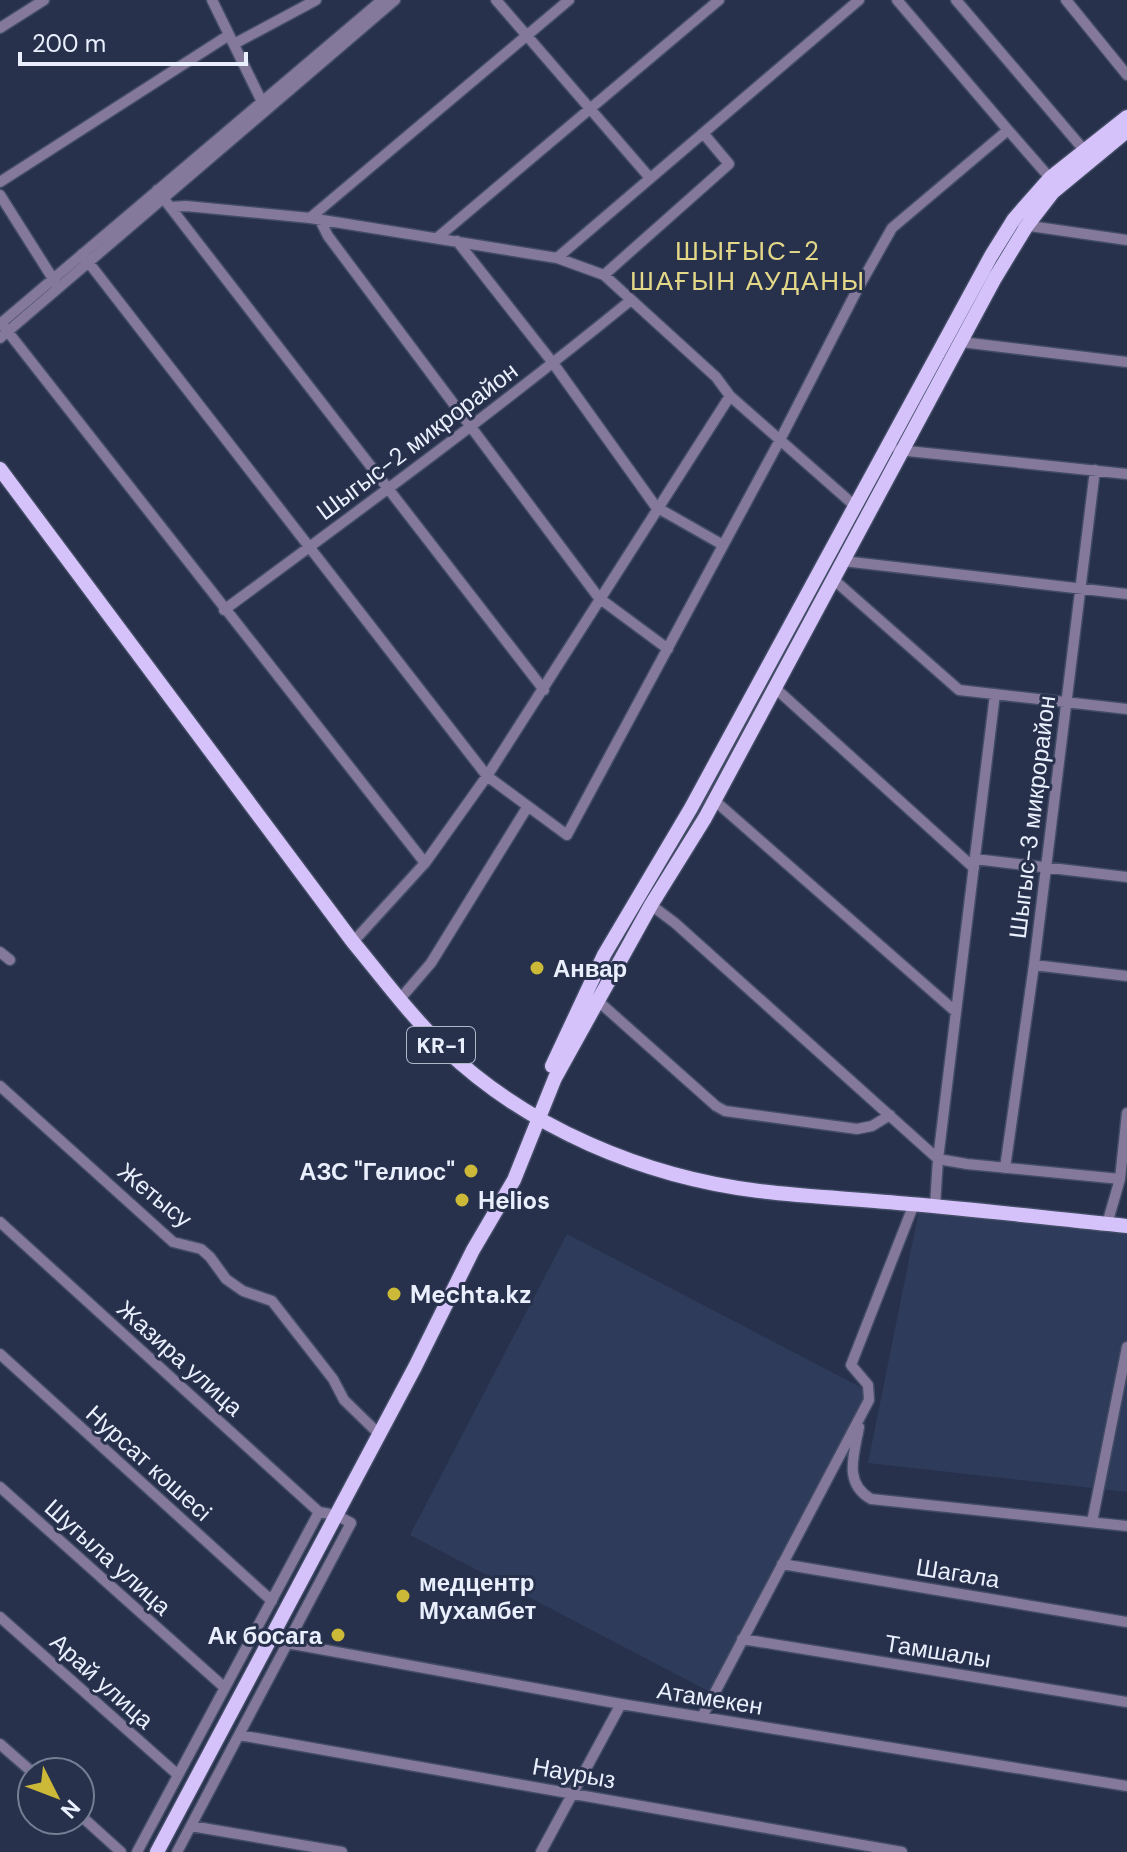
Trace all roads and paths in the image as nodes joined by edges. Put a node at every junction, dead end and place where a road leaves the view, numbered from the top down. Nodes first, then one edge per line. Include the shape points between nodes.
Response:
1 (44, 0) edge
2 (212, 0) edge
3 (316, 0) edge
4 (382, 0) edge
5 (395, 0) edge
6 (496, 0) edge
7 (569, 0) edge
8 (719, 0) edge
9 (859, 0) edge
10 (897, 0) edge
11 (956, 0) edge
12 (1066, 0) edge
13 (0, 28) edge
14 (526, 36) junction
15 (232, 40) junction
16 (1127, 75) edge
17 (264, 106) junction
18 (591, 109) junction
19 (1127, 117) edge
20 (1008, 130) junction
21 (1127, 131) edge
22 (703, 133) junction
23 (1084, 150) junction
24 (650, 178) junction
25 (1050, 178) junction
26 (0, 182) edge
27 (160, 194) junction
28 (0, 195) edge
29 (171, 207) junction
30 (315, 219) junction
31 (1020, 223) junction
32 (437, 238) junction
33 (1127, 240) edge
34 (457, 241) junction
35 (85, 258) junction
36 (557, 258) junction
37 (604, 275) junction
38 (56, 283) junction
39 (631, 300) junction
40 (2, 329) edge
41 (961, 342) junction
42 (1127, 362) edge
43 (553, 363) junction
44 (730, 396) junction
45 (470, 426) junction
46 (781, 438) junction
47 (888, 445) junction
48 (902, 452) junction
49 (0, 469) edge
50 (1095, 470) junction
51 (1127, 474) edge
52 (387, 490) junction
53 (855, 506) junction
54 (656, 507) junction
55 (723, 545) junction
56 (309, 548) junction
57 (843, 561) junction
58 (833, 579) junction
59 (1081, 588) junction
60 (1127, 594) edge
61 (599, 598) junction
62 (224, 610) junction
63 (668, 649) junction
64 (774, 687) junction
65 (544, 690) junction
66 (995, 694) junction
67 (1066, 702) junction
68 (1127, 709) edge
69 (487, 776) junction
70 (714, 800) junction
71 (528, 806) junction
72 (691, 808) junction
73 (705, 818) junction
74 (425, 863) junction
75 (974, 864) junction
76 (1046, 868) junction
77 (1127, 877) edge
78 (651, 905) junction
79 (353, 942) junction
80 (0, 952) edge
81 (10, 960) dead end
82 (1034, 965) junction
83 (1127, 976) edge
84 (400, 999) junction
85 (598, 1001) junction
86 (956, 1012) junction
87 (0, 1086) edge
88 (1127, 1113) edge
89 (890, 1115) junction
90 (535, 1116) junction
91 (938, 1159) junction
92 (1005, 1168) junction
93 (1120, 1179) junction
94 (914, 1204) junction
95 (935, 1206) junction
96 (0, 1222) edge
97 (1107, 1224) junction
98 (1127, 1226) edge
99 (1127, 1347) edge
100 (0, 1354) edge
101 (860, 1417) junction
102 (379, 1434) junction
103 (0, 1487) edge
104 (319, 1512) junction
105 (336, 1515) junction
106 (1092, 1522) junction
107 (1127, 1526) edge
108 (782, 1564) junction
109 (272, 1601) junction
110 (0, 1617) edge
111 (1127, 1622) edge
112 (742, 1639) junction
113 (287, 1643) junction
114 (225, 1688) junction
115 (1127, 1702) edge
116 (621, 1704) junction
117 (702, 1717) junction
118 (239, 1735) junction
119 (0, 1744) edge
120 (16, 1758) edge
121 (178, 1775) junction
122 (1127, 1786) edge
123 (573, 1792) junction
124 (191, 1826) junction
125 (96, 1829) edge
126 (121, 1852) edge
127 (137, 1852) edge
128 (157, 1852) edge
129 (177, 1852) edge
130 (342, 1852) edge
131 (541, 1852) edge
132 (902, 1852) edge

1 - 13 street
2 - 15 street
3 - 15 street
4 - 17 street
5 - 17 street
6 - 14 street
7 - 14 street
8 - 18 street
9 - 22 street
10 - 20 street
11 - 23 street
12 - 16 street
14 - 18 street
14 - 30 street
15 - 17 street
15 - 26 street
17 - 27 street
18 - 24 street
18 - 32 street
19 - 23 main road
20 - 25 street
20 - 46 street via 892,228
21 - 31 main road
22 - 24 street
22 - 37 street via 729,164
23 - 25 main road
24 - 36 street
25 - 31 main road
27 - 29 street
27 - 35 street
28 - 38 street
29 - 30 street
29 - 52 street
30 - 32 street
30 - 45 street
31 - 33 street
31 - 41 main road
31 - 47 main road via 991,256
32 - 34 street
34 - 36 street
34 - 43 street
35 - 38 street
35 - 56 street
36 - 37 street
37 - 39 street
38 - 40 street
39 - 43 street, Шыгыс-2 микрорайон
39 - 44 street
40 - 62 street
41 - 42 street
41 - 48 main road
43 - 45 street, Шыгыс-2 микрорайон
43 - 54 street
44 - 46 street
44 - 54 street
45 - 52 street, Шыгыс-2 микрорайон
45 - 61 street
46 - 53 street
46 - 55 street
47 - 48 street
47 - 53 main road
48 - 50 street
48 - 57 main road
49 - 79 main road, KR-1
50 - 51 street
50 - 59 street, Шыгыс-3 микрорайон
52 - 56 street, Шыгыс-2 микрорайон
52 - 65 street
53 - 72 main road
54 - 55 street
54 - 61 street
55 - 63 street
56 - 62 street, Шыгыс-2 микрорайон
56 - 69 street
57 - 58 main road
57 - 59 street
58 - 64 main road
58 - 66 street via 959,690
59 - 60 street
59 - 67 street, Шыгыс-3 микрорайон
61 - 63 street
61 - 65 street
62 - 74 street
63 - 71 street via 567,835
64 - 70 main road
64 - 75 street
65 - 69 street
66 - 67 street
66 - 75 street
67 - 68 street
67 - 76 street, Шыгыс-3 микрорайон
69 - 71 street
69 - 74 street
70 - 73 main road
70 - 86 street
71 - 84 street via 431,963
72 - 73 main road
72 - 90 main road via 604,955
73 - 78 main road
74 - 79 street
75 - 76 street
75 - 86 street
76 - 77 street
76 - 82 street, Шыгыс-3 микрорайон
78 - 85 main road
78 - 89 street
79 - 84 main road, KR-1
80 - 81 street
82 - 83 street
82 - 92 street, Шыгыс-3 микрорайон
84 - 90 main road, KR-1 via 443,1047
85 - 89 street via 725,1111 857,1129
85 - 90 main road
86 - 91 street
87 - 102 street, Жетысу via 173,1242 201,1249 226,1279 272,1301 344,1400
88 - 93 street
89 - 91 street
90 - 94 main road, KR-1 via 638,1164 698,1180 757,1191
90 - 102 main road via 514,1180
91 - 92 street
91 - 95 street
92 - 93 street
93 - 97 street
94 - 95 main road, KR-1
94 - 101 street via 851,1365 870,1392
95 - 97 main road, KR-1
96 - 104 street, Жазира улица
97 - 98 main road, KR-1
99 - 106 street
100 - 109 street, Нурсат кошесi
101 - 106 street via 851,1471 861,1493 871,1499
101 - 108 street
102 - 105 main road
103 - 114 street, Шугыла улица
104 - 105 street
104 - 109 street
105 - 113 street via 351,1523
105 - 128 main road
106 - 107 street
108 - 111 street, Шагала
108 - 112 street
109 - 114 street
110 - 121 street, Арай улица
112 - 115 street, Тамшалы
112 - 117 street
113 - 116 street, Атамекен
113 - 118 street
114 - 121 street
116 - 117 street, Атамекен
116 - 123 street
117 - 122 street, Атамекен
118 - 123 street, Наурыз
118 - 124 street
119 - 120 street
121 - 127 street
123 - 131 street
123 - 132 street, Наурыз
124 - 129 street
124 - 130 street
125 - 126 street

